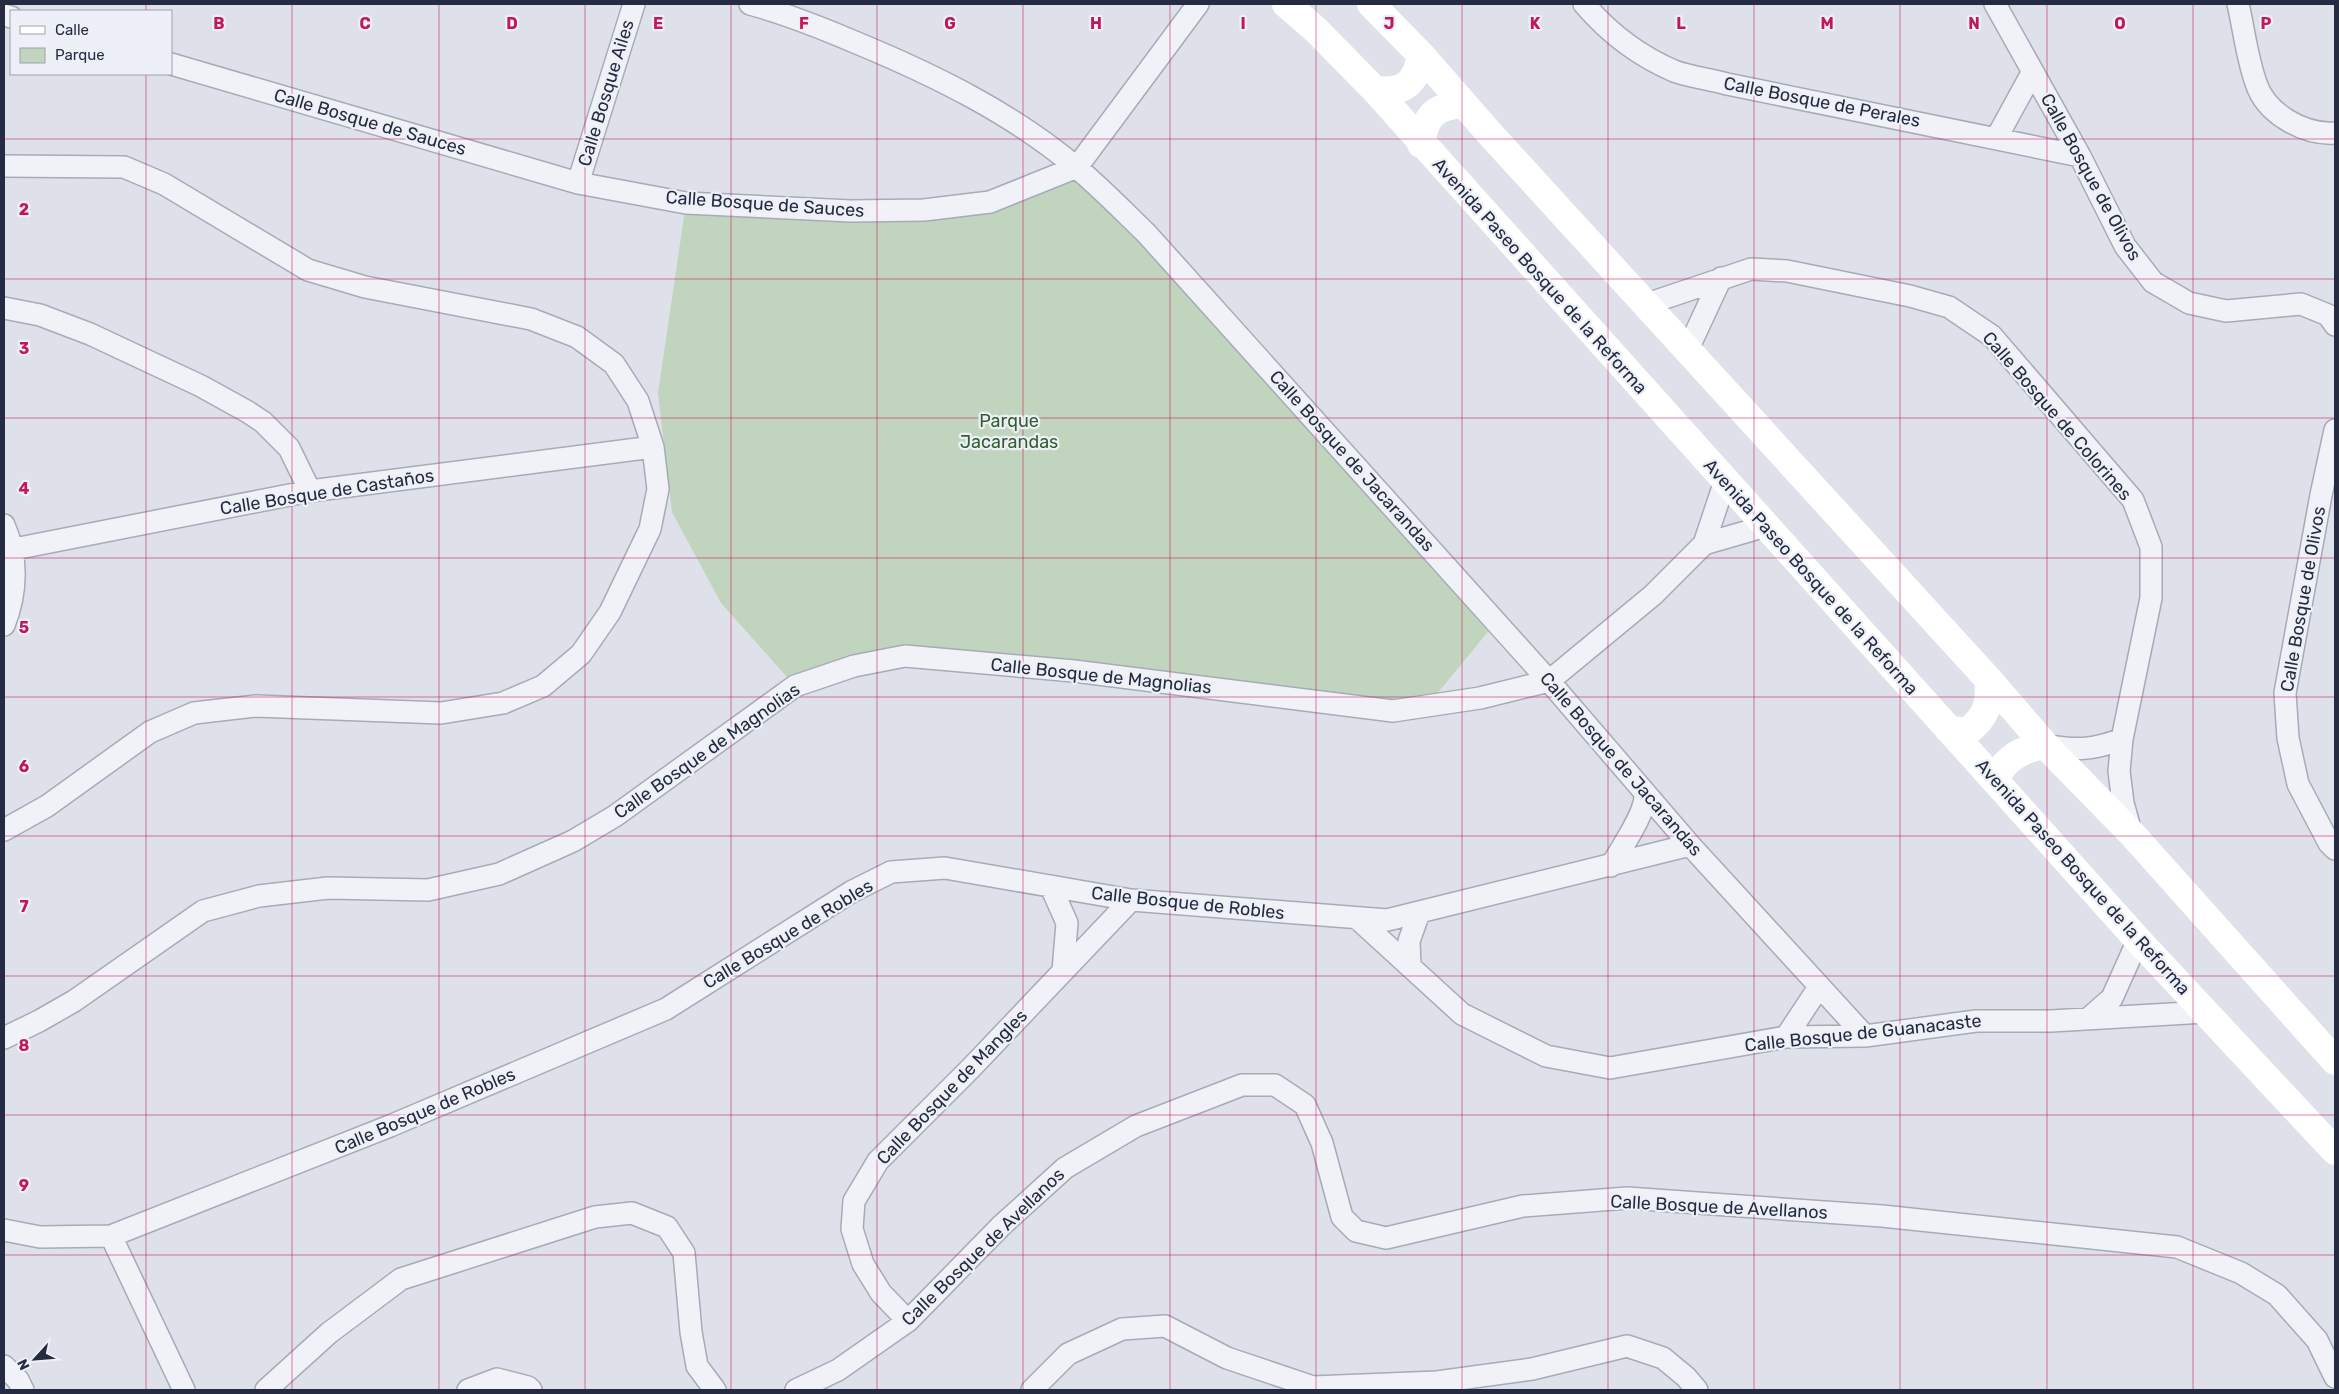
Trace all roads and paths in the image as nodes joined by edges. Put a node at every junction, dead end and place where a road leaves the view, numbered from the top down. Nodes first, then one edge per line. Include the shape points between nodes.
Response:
1 (634, 4) edge
2 (750, 4) edge
3 (1198, 4) edge
4 (1286, 4) edge
5 (1371, 4) edge
6 (1584, 4) edge
7 (1995, 4) edge
8 (2238, 4) edge
9 (1421, 55) junction
10 (172, 64) edge
11 (2032, 74) junction
12 (1375, 90) junction
13 (1463, 104) junction
14 (2335, 134) edge
15 (1996, 137) junction
16 (1421, 144) junction
17 (2080, 156) junction
18 (4, 166) edge
19 (1077, 168) junction
20 (578, 182) junction
21 (1721, 278) junction
22 (1647, 304) junction
23 (4, 308) edge
24 (2335, 325) edge
25 (1688, 349) junction
26 (2335, 430) edge
27 (653, 447) junction
28 (1725, 481) junction
29 (310, 491) junction
30 (4, 525) edge
31 (1766, 526) junction
32 (1704, 544) junction
33 (8, 550) edge
34 (4, 625) edge
35 (1988, 679) junction
36 (1549, 681) junction
37 (1948, 730) junction
38 (2122, 739) junction
39 (2045, 744) junction
40 (1994, 779) junction
41 (1645, 793) junction
42 (4, 830) edge
43 (2132, 834) junction
44 (1690, 846) junction
45 (2335, 849) edge
46 (1611, 866) junction
47 (1051, 887) junction
48 (1131, 900) junction
49 (1419, 913) junction
50 (1358, 919) junction
51 (2138, 940) junction
52 (1410, 966) junction
53 (1063, 971) junction
54 (1819, 987) junction
55 (2205, 1012) junction
56 (2088, 1018) junction
57 (1865, 1036) junction
58 (1786, 1037) junction
59 (4, 1038) edge
60 (2335, 1061) edge
61 (2335, 1151) edge
62 (4, 1230) edge
63 (110, 1236) junction
64 (908, 1321) junction
65 (4, 1366) edge
66 (2335, 1377) edge
67 (23, 1390) edge
68 (184, 1390) edge
69 (266, 1390) edge
70 (468, 1390) edge
71 (531, 1390) edge
72 (715, 1390) edge
73 (796, 1390) edge
74 (1032, 1390) edge
75 (1696, 1390) edge

1 - 20 street, Calle Bosque Ailes
2 - 19 street, Calle Bosque de Jacarandas via 832,32 961,90 1028,132
3 - 19 street
4 - 12 main road, Avenida Paseo Bosque de la Reforma
5 - 9 main road
6 - 15 street, Calle Bosque de Perales via 1637,52 1675,71
7 - 11 street, Calle Bosque de Olivos
8 - 14 street via 2256,84 2264,98 2287,120 2301,128
9 - 12 main road via 1418,72 1407,85 1392,92
9 - 13 main road
10 - 20 street, Calle Bosque de Sauces
11 - 15 street
11 - 17 street, Calle Bosque de Olivos
12 - 16 main road, Avenida Paseo Bosque de la Reforma
13 - 16 main road via 1447,105 1433,114 1423,127
13 - 22 main road
15 - 17 street, Calle Bosque de Perales
16 - 28 main road, Avenida Paseo Bosque de la Reforma
17 - 24 street, Calle Bosque de Olivos via 2125,246 2153,282 2189,303 2226,311 2302,304 2328,316
18 - 27 street via 124,166 164,184 308,270 365,287 531,319 578,337 614,364 638,401
19 - 20 street, Calle Bosque de Sauces via 990,202 924,210 852,211 686,202
19 - 36 street, Calle Bosque de Jacarandas via 1146,233
21 - 22 street, Calle Bosque de Colorines
21 - 25 street
21 - 38 street, Calle Bosque de Colorines via 1751,269 1787,271 1910,296 1950,308 1992,336 2133,500 2151,546 2151,598
22 - 25 main road
23 - 29 street via 40,314 90,334 201,386 248,412 289,448
25 - 35 main road
26 - 45 street, Calle Bosque de Olivos via 2285,693 2288,738 2298,784
27 - 29 street, Calle Bosque de Castaños
27 - 42 street via 658,489 650,528 610,612 581,654 543,686 503,703 441,713 256,706 194,713 150,732 47,806
28 - 31 main road, Avenida Paseo Bosque de la Reforma
28 - 32 street, Calle Bosque de Magnolias
29 - 33 street, Calle Bosque de Castaños
30 - 33 street
31 - 32 street, Calle Bosque de Magnolias
31 - 37 main road, Avenida Paseo Bosque de la Reforma
32 - 36 street, Calle Bosque de Magnolias via 1653,595
33 - 34 street via 14,583
35 - 37 main road via 1990,697 1981,721 1968,732
35 - 39 main road
36 - 41 street, Calle Bosque de Jacarandas
36 - 59 street, Calle Bosque de Magnolias via 1480,698 1394,711 1074,672 906,656 854,666 795,686 615,816 573,841 499,874 428,890 328,888 269,895 203,912 74,1001
37 - 40 main road, Avenida Paseo Bosque de la Reforma
38 - 39 street via 2097,748 2071,750
38 - 43 street, Calle Bosque de Colorines via 2121,787
39 - 40 main road via 2016,753 2002,765
39 - 43 main road
40 - 51 main road, Avenida Paseo Bosque de la Reforma
41 - 44 street, Calle Bosque de Jacarandas
41 - 46 street via 1646,800 1634,826
43 - 60 main road
44 - 46 street, Calle Bosque de Robles
44 - 54 street, Calle Bosque de Jacarandas
46 - 49 street, Calle Bosque de Robles
47 - 48 street, Calle Bosque de Robles
47 - 53 street via 1067,924
47 - 63 street, Calle Bosque de Robles via 945,868 891,872 851,892 666,1009 390,1126
48 - 50 street, Calle Bosque de Robles
48 - 53 street, Calle Bosque de Mangles
49 - 50 street, Calle Bosque de Robles via 1387,920
49 - 52 street via 1409,941
50 - 52 street, Calle Bosque de Guanacaste
51 - 55 main road, Avenida Paseo Bosque de la Reforma
51 - 56 street via 2112,998
52 - 58 street, Calle Bosque de Guanacaste via 1462,1014 1555,1058 1610,1068
53 - 64 street, Calle Bosque de Mangles via 878,1161 854,1200 852,1229 863,1264 881,1293
54 - 57 street, Calle Bosque de Jacarandas
54 - 58 street
55 - 56 street, Calle Bosque de Guanacaste
55 - 61 main road, Avenida Paseo Bosque de la Reforma
56 - 57 street, Calle Bosque de Guanacaste via 1976,1021
57 - 58 street, Calle Bosque de Guanacaste
62 - 63 street, Calle Bosque de Robles via 40,1237
63 - 68 street
64 - 66 street, Calle Bosque de Avellanos via 1001,1226 1065,1168 1136,1126 1242,1085 1275,1085 1305,1105 1322,1143 1342,1217 1356,1231 1386,1238 1523,1206 1627,1198 1882,1216 2178,1247 2241,1273 2277,1295 2317,1340
64 - 73 street, Calle Bosque de Avellanos via 838,1370
65 - 67 street
69 - 72 street via 329,1332 402,1279 595,1217 632,1213 666,1228 684,1253 697,1366
70 - 71 street via 497,1380
74 - 75 street via 1068,1354 1122,1330 1165,1326 1228,1358 1313,1387 1437,1382 1532,1369 1627,1346 1663,1358

